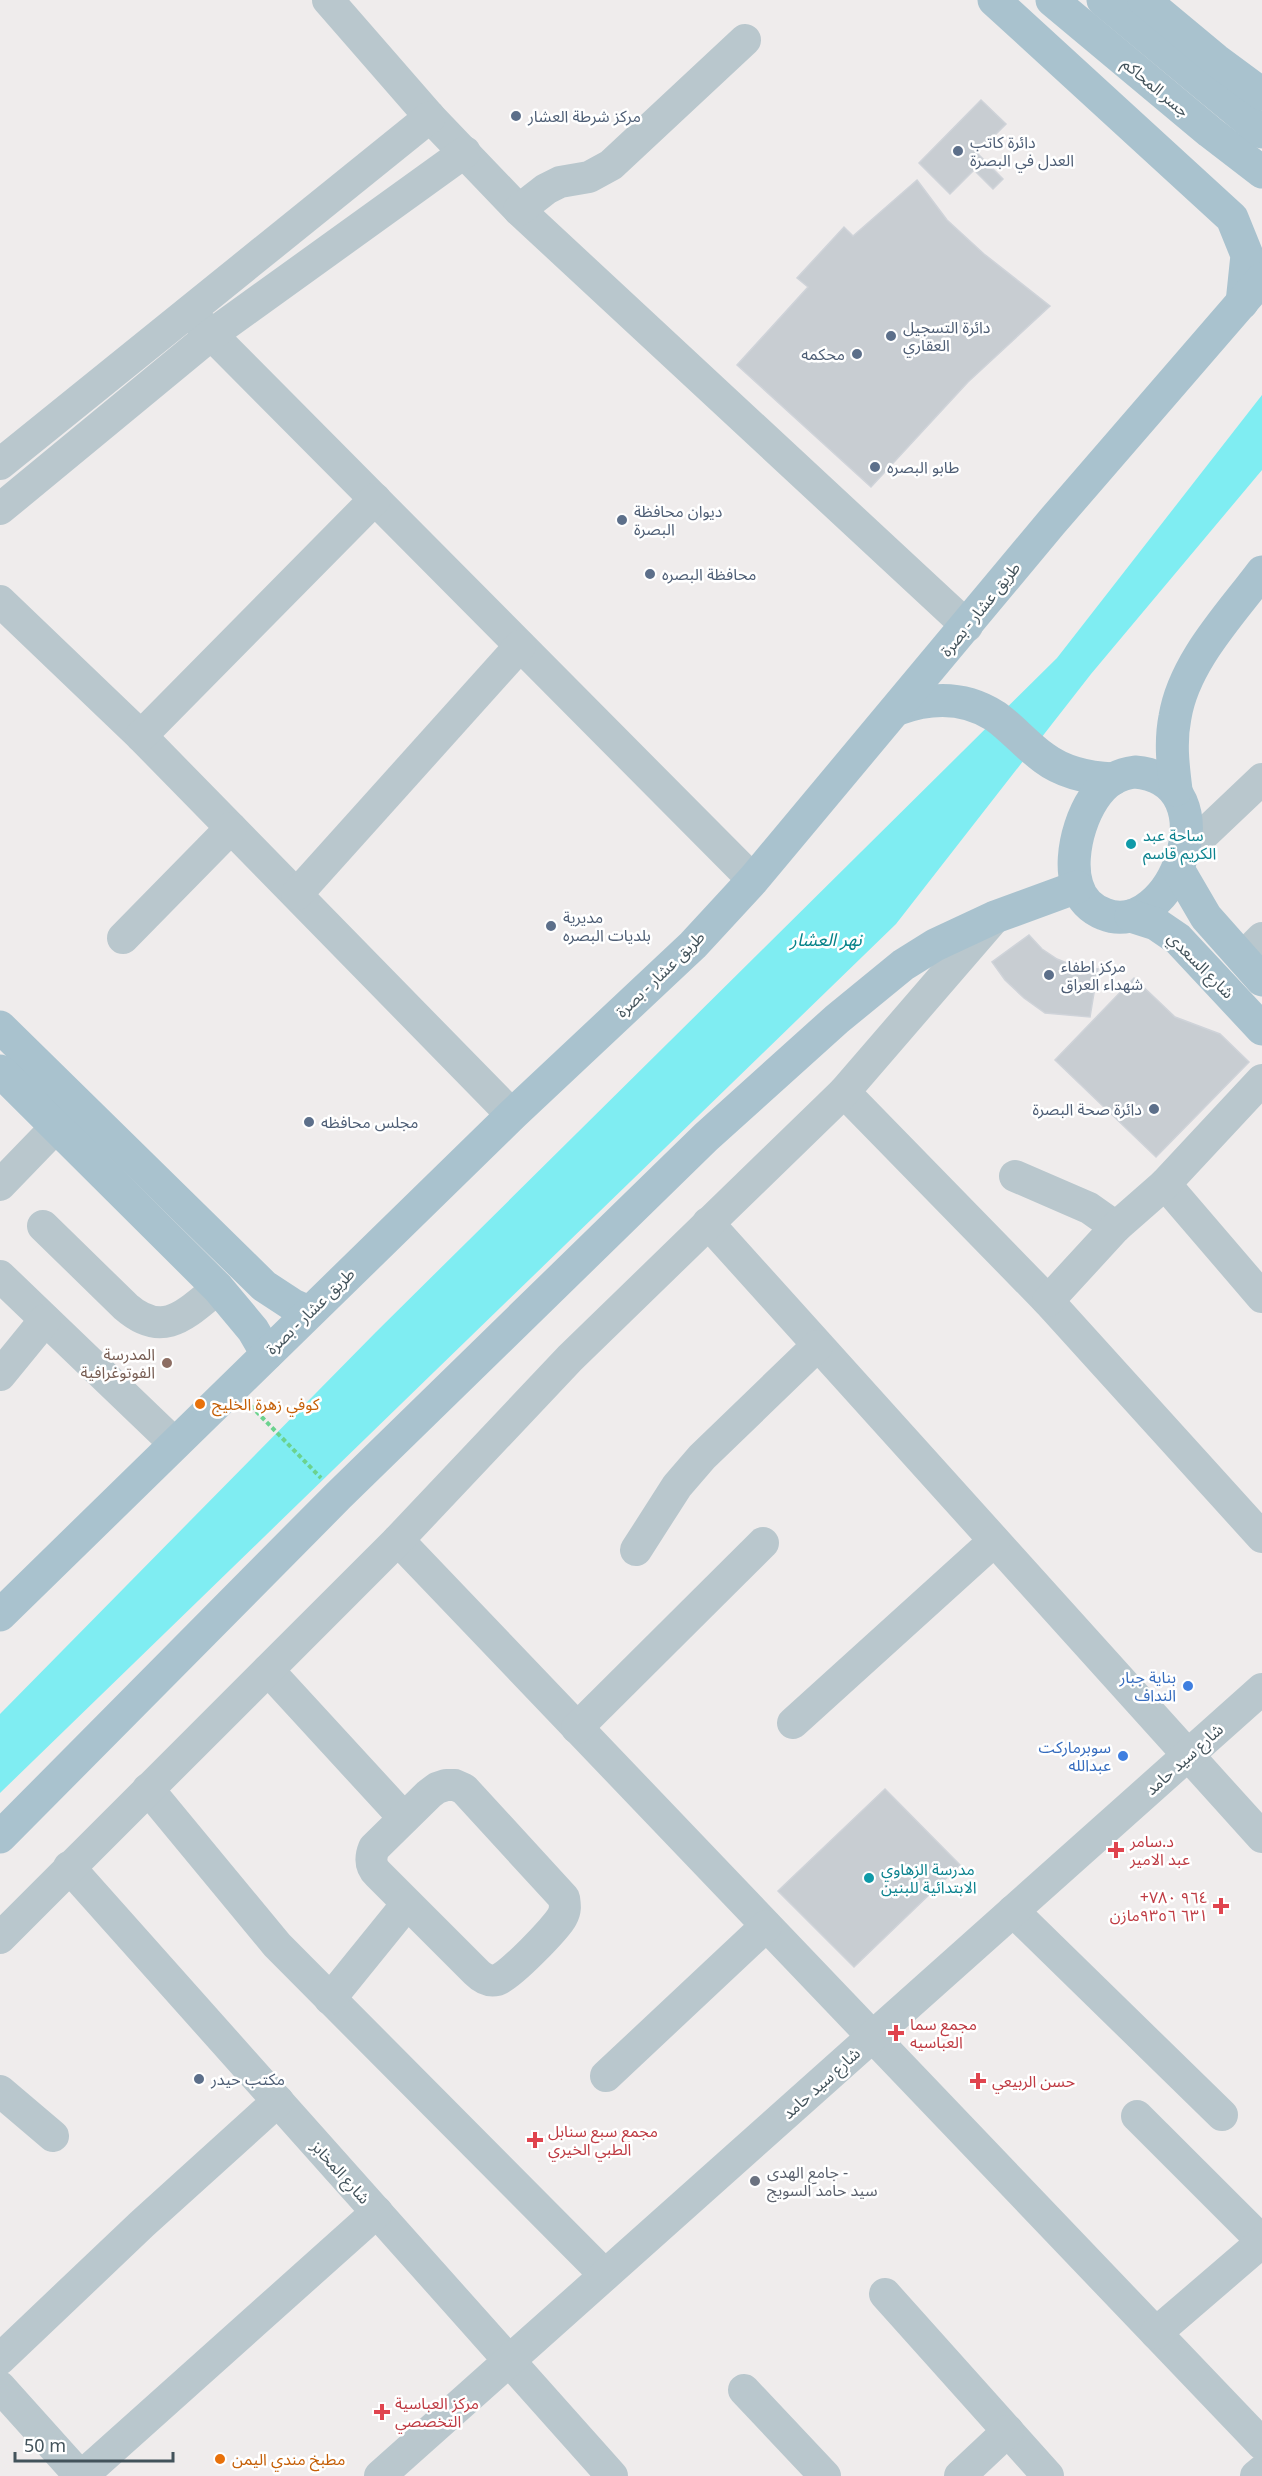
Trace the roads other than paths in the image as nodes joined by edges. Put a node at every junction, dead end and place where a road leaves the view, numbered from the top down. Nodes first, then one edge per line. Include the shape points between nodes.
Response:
1 (328, 0) edge
2 (994, 0) edge
3 (1052, 0) edge
4 (1103, 0) edge
5 (1144, 0) edge
6 (744, 40) dead end
7 (1262, 94) edge
8 (430, 117) junction
9 (1262, 132) edge
10 (465, 152) junction
11 (1262, 172) edge
12 (519, 210) junction
13 (1252, 291) edge
14 (189, 312) junction
15 (211, 335) junction
16 (0, 464) edge
17 (375, 499) junction
18 (0, 510) edge
19 (1262, 572) edge
20 (0, 601) edge
21 (967, 626) junction
22 (520, 646) junction
23 (898, 709) junction
24 (141, 736) junction
25 (1113, 779) junction
26 (1262, 779) edge
27 (1176, 790) junction
28 (231, 828) junction
29 (1180, 861) junction
30 (753, 880) junction
31 (1077, 887) junction
32 (297, 894) junction
33 (1131, 916) junction
34 (994, 917) junction
35 (123, 938) dead end
36 (1255, 959) edge
37 (0, 1027) edge
38 (1262, 1029) edge
39 (0, 1071) edge
40 (1262, 1080) edge
41 (844, 1092) junction
42 (512, 1115) junction
43 (57, 1126) junction
44 (1016, 1176) dead end
45 (1165, 1184) junction
46 (0, 1185) edge
47 (708, 1223) junction
48 (43, 1226) dead end
49 (1116, 1227) junction
50 (0, 1276) edge
51 (218, 1288) junction
52 (1262, 1297) edge
53 (1048, 1301) junction
54 (309, 1312) junction
55 (45, 1320) junction
56 (817, 1346) junction
57 (267, 1353) junction
58 (0, 1375) edge
59 (175, 1444) junction
60 (1262, 1537) edge
61 (398, 1540) junction
62 (994, 1541) junction
63 (763, 1543) dead end
64 (636, 1550) dead end
65 (2, 1608) edge
66 (268, 1670) junction
67 (1262, 1689) edge
68 (793, 1723) dead end
69 (577, 1728) junction
70 (1188, 1755) junction
71 (148, 1790) junction
72 (404, 1818) junction
73 (0, 1837) edge
74 (1262, 1837) edge
75 (69, 1867) junction
76 (407, 1904) junction
77 (1013, 1911) junction
78 (766, 1926) junction
79 (0, 1938) edge
80 (330, 1999) junction
81 (873, 2037) junction
82 (606, 2076) dead end
83 (0, 2091) edge
84 (278, 2101) junction
85 (1222, 2115) dead end
86 (1137, 2116) dead end
87 (53, 2136) dead end
88 (377, 2212) junction
89 (1262, 2242) edge
90 (605, 2275) junction
91 (885, 2294) dead end
92 (1156, 2333) junction
93 (0, 2359) edge
94 (510, 2361) junction
95 (0, 2387) edge
96 (744, 2390) dead end
97 (1008, 2431) junction
98 (1262, 2444) edge
99 (1262, 2471) edge
100 (392, 2472) edge
101 (70, 2473) edge
102 (612, 2476) edge
103 (825, 2476) edge
104 (960, 2476) edge
105 (1048, 2476) edge
106 (1256, 2476) edge

1 - 8 street
2 - 13 main road via 1233,218 1247,255
3 - 11 main road, جسر المحاكم
4 - 9 main road, جسر المحاكم
5 - 7 main road
6 - 12 street via 611,165 589,177 546,189
8 - 10 street
8 - 14 street
10 - 12 street
10 - 15 street
12 - 21 street
13 - 21 main road, طريق عشار - بصرة
14 - 15 street
14 - 16 street
15 - 17 street
15 - 18 street
17 - 22 street
17 - 24 street
19 - 27 main road via 1186,680 1175,716 1171,753
20 - 24 street
21 - 23 main road, طريق عشار - بصرة
22 - 30 street
22 - 32 street
23 - 25 main road via 917,702 948,700 977,706 995,716 1044,759 1084,776
23 - 30 main road, طريق عشار - بصرة
24 - 28 street
25 - 27 main road via 1135,772 1147,773
25 - 31 main road via 1097,795 1080,828 1074,860
26 - 29 street
27 - 29 main road via 1185,810
28 - 32 street
28 - 35 street
29 - 33 main road via 1161,895
29 - 36 main road, شارع السعدي via 1206,916
30 - 42 main road, طريق عشار - بصرة via 693,945
31 - 33 main road via 1098,912
31 - 34 main road
32 - 42 street
33 - 38 main road, شارع السعدي via 1156,924 1178,939
34 - 41 street
34 - 73 main road via 903,965 706,1137 338,1496
37 - 54 main road via 264,1286
39 - 43 main road
40 - 45 street
41 - 47 street
41 - 53 street
42 - 54 main road, طريق عشار - بصرة
43 - 46 street
43 - 51 main road
44 - 49 street via 1089,1208
45 - 49 street
45 - 52 street
47 - 56 street
47 - 61 street via 570,1358
48 - 51 street via 137,1317 151,1322 179,1318
49 - 53 street
50 - 55 street
51 - 57 main road
53 - 60 street
54 - 57 main road, طريق عشار - بصرة
55 - 58 street
55 - 59 street
56 - 62 street
56 - 64 street via 677,1486
57 - 59 main road, طريق عشار - بصرة
59 - 65 main road, طريق عشار - بصرة
61 - 66 street
61 - 69 street
62 - 68 street
62 - 70 street
63 - 69 street
66 - 71 street
66 - 72 street
67 - 70 street, شارع سيد حامد
69 - 78 street
70 - 74 street
70 - 77 street, شارع سيد حامد
71 - 75 street
71 - 80 street via 278,1945
72 - 76 street via 374,1848 371,1859 374,1870
72 - 76 street via 437,1788 455,1785 464,1789 559,1892 565,1906 559,1921 510,1973 496,1980 482,1977
75 - 79 street
75 - 84 street, شارع المخابز
76 - 80 street
77 - 81 street, شارع سيد حامد
77 - 85 street
78 - 81 street
78 - 82 street
80 - 90 street
81 - 90 street, شارع سيد حامد
81 - 92 street
83 - 87 street
84 - 88 street, شارع المخابز
84 - 93 street
86 - 89 street
88 - 94 street, شارع المخابز
88 - 101 street
89 - 92 street
90 - 94 street, شارع سيد حامد
91 - 97 street
92 - 98 street
94 - 100 street, شارع سيد حامد
94 - 102 street, شارع المخابز
95 - 101 street
96 - 103 street
97 - 104 street
97 - 105 street
99 - 106 street

